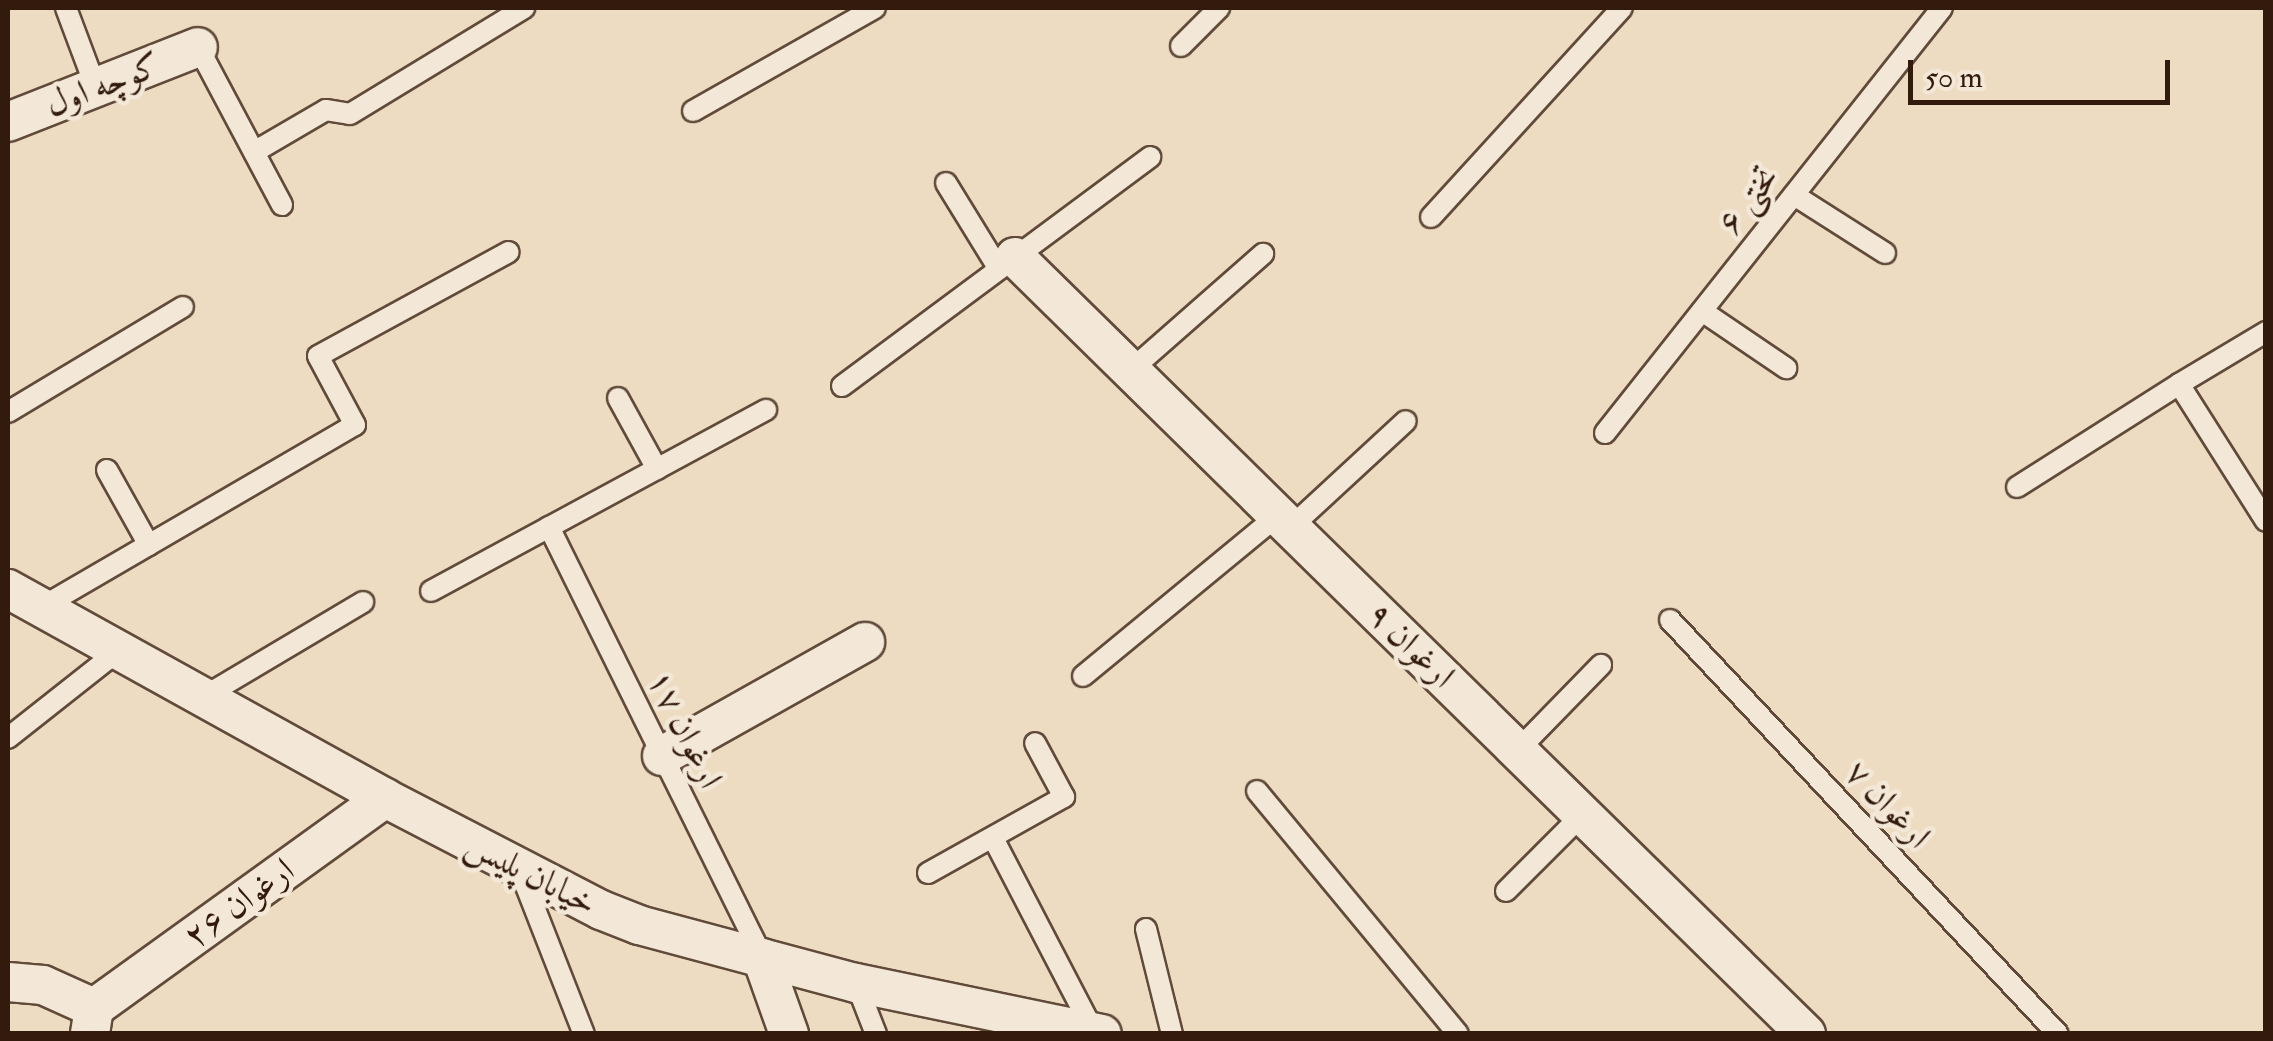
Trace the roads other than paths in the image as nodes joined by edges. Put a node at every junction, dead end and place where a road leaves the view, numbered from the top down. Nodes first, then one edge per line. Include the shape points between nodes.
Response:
1 (66, 8) edge
2 (524, 8) edge
3 (875, 8) edge
4 (1219, 8) edge
5 (1622, 8) edge
6 (1942, 8) edge
7 (1181, 46) dead end
8 (198, 47) joint
9 (96, 88) junction
10 (693, 111) dead end
11 (8, 122) edge
12 (254, 152) junction
13 (1150, 157) dead end
14 (946, 183) dead end
15 (1794, 195) junction
16 (282, 205) dead end
17 (1430, 217) dead end
18 (509, 252) dead end
19 (1885, 253) dead end
20 (1263, 254) dead end
21 (1007, 263) junction
22 (183, 307) dead end
23 (1702, 311) junction
24 (2266, 332) edge
25 (1786, 368) dead end
26 (1131, 370) junction
27 (2179, 384) junction
28 (842, 386) dead end
29 (618, 398) dead end
30 (766, 410) dead end
31 (8, 412) edge
32 (1406, 420) dead end
33 (1605, 432) dead end
34 (106, 470) dead end
35 (657, 470) junction
36 (2017, 487) dead end
37 (1284, 521) junction
38 (2266, 522) edge
39 (550, 527) junction
40 (149, 544) junction
41 (8, 589) edge
42 (431, 591) dead end
43 (362, 602) dead end
44 (42, 607) junction
45 (1670, 620) dead end
46 (865, 642) dead end
47 (118, 651) junction
48 (1601, 665) dead end
49 (1083, 676) dead end
50 (205, 696) junction
51 (8, 738) edge
52 (1034, 743) dead end
53 (1518, 750) junction
54 (662, 756) junction
55 (1257, 791) dead end
56 (385, 798) junction
57 (1583, 814) junction
58 (993, 838) junction
59 (520, 871) junction
60 (928, 873) dead end
61 (1506, 891) dead end
62 (1146, 929) dead end
63 (762, 958) junction
64 (8, 982) edge
65 (856, 983) junction
66 (92, 1021) edge
67 (1097, 1033) edge
68 (584, 1034) edge
69 (789, 1034) edge
70 (876, 1034) edge
71 (1172, 1034) edge
72 (1458, 1034) edge
73 (1806, 1034) edge
74 (2058, 1034) edge

1 - 9 lane
2 - 12 lane via 350,114 326,110
3 - 10 lane
4 - 7 lane
5 - 17 lane
6 - 15 lane, تختی ۶
8 - 9 street, کوچه اول
8 - 12 lane
9 - 11 street, کوچه اول
12 - 16 lane
13 - 21 lane
14 - 21 lane
15 - 19 lane
15 - 23 lane, تختی ۶
18 - 40 lane via 318,356 355,424
20 - 26 lane
21 - 26 street, ارغوان ۹
21 - 28 lane
22 - 31 lane
23 - 25 lane
23 - 33 lane, تختی ۶
24 - 27 lane
26 - 37 street, ارغوان ۹
27 - 36 lane
27 - 38 lane
29 - 35 lane
30 - 35 lane
32 - 37 lane
34 - 40 lane
35 - 39 lane
37 - 49 lane
37 - 53 street, ارغوان ۹
39 - 42 lane
39 - 54 lane, ارغوان ۱۷
40 - 44 lane
41 - 44 street, خیابان پلیس
43 - 50 lane
44 - 47 street, خیابان پلیس
45 - 74 lane, ارغوان ۷
46 - 54 street
47 - 50 street, خیابان پلیس
47 - 51 lane
48 - 53 lane
50 - 56 street, خیابان پلیس
52 - 58 lane via 1064,797
53 - 57 street, ارغوان ۹
54 - 63 lane, ارغوان ۱۷
55 - 72 lane
56 - 59 street, خیابان پلیس
56 - 66 street, ارغوان ۲۶
57 - 61 lane
57 - 73 street, ارغوان ۹
58 - 60 lane
58 - 67 lane
59 - 63 street, خیابان پلیس via 639,925
59 - 68 lane
62 - 71 lane
63 - 65 street, خیابان پلیس
63 - 69 street
64 - 66 street via 43,986
65 - 67 street, خیابان پلیس
65 - 70 lane

